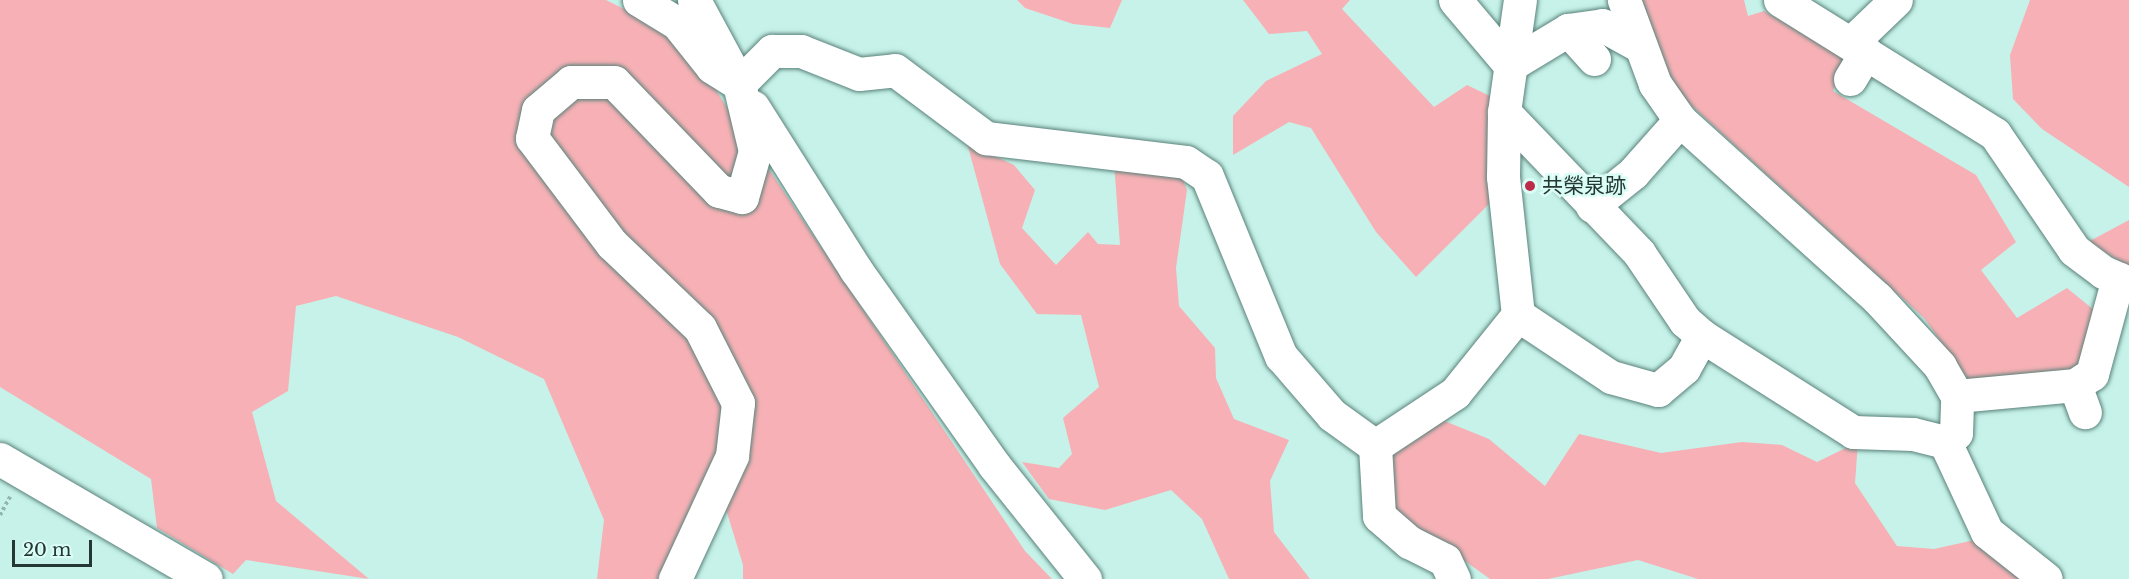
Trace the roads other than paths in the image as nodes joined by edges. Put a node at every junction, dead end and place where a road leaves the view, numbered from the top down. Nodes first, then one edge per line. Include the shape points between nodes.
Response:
1 (639, 0) edge
2 (694, 0) edge
3 (1455, 0) edge
4 (1520, 0) edge
5 (1624, 0) edge
6 (1780, 0) edge
7 (1896, 0) edge
8 (1568, 30) junction
9 (1638, 45) junction
10 (1856, 58) junction
11 (1594, 59) dead end
12 (1510, 65) junction
13 (739, 84) junction
14 (1503, 112) junction
15 (1680, 120) junction
16 (1592, 206) junction
17 (2123, 280) edge
18 (1518, 315) junction
19 (1702, 336) junction
20 (1957, 396) junction
21 (1945, 442) junction
22 (1375, 446) junction
23 (0, 459) edge
24 (206, 579) edge
25 (675, 579) edge
26 (1085, 579) edge
27 (1454, 579) edge
28 (2046, 579) edge

1 - 13 street via 677,23 712,67
2 - 13 street
3 - 12 street
4 - 12 street
5 - 9 street
6 - 10 street
7 - 10 street
8 - 9 street via 1602,25
8 - 11 street
8 - 12 street
9 - 15 street via 1655,84
10 - 17 street via 1995,134 2074,250
12 - 14 street
13 - 22 street via 752,65 772,51 801,51 860,74 895,70 986,138 1186,162 1207,176 1281,356 1332,415
13 - 25 street via 755,151 742,197 719,191 614,82 571,81 538,110 532,138 612,244 700,328 738,403 732,456
13 - 26 street via 856,270 994,465
14 - 16 street
14 - 18 street via 1503,177
15 - 16 street via 1633,173
15 - 20 street via 1877,298 1940,366
16 - 19 street via 1639,253 1685,321
17 - 20 street via 2080,399
18 - 19 street via 1611,377 1658,390 1684,368
18 - 22 street via 1455,393
19 - 21 street via 1853,432 1913,434
20 - 21 street via 1956,433
21 - 28 street via 1988,532
22 - 27 street via 1379,516 1409,542 1445,560
23 - 24 street

